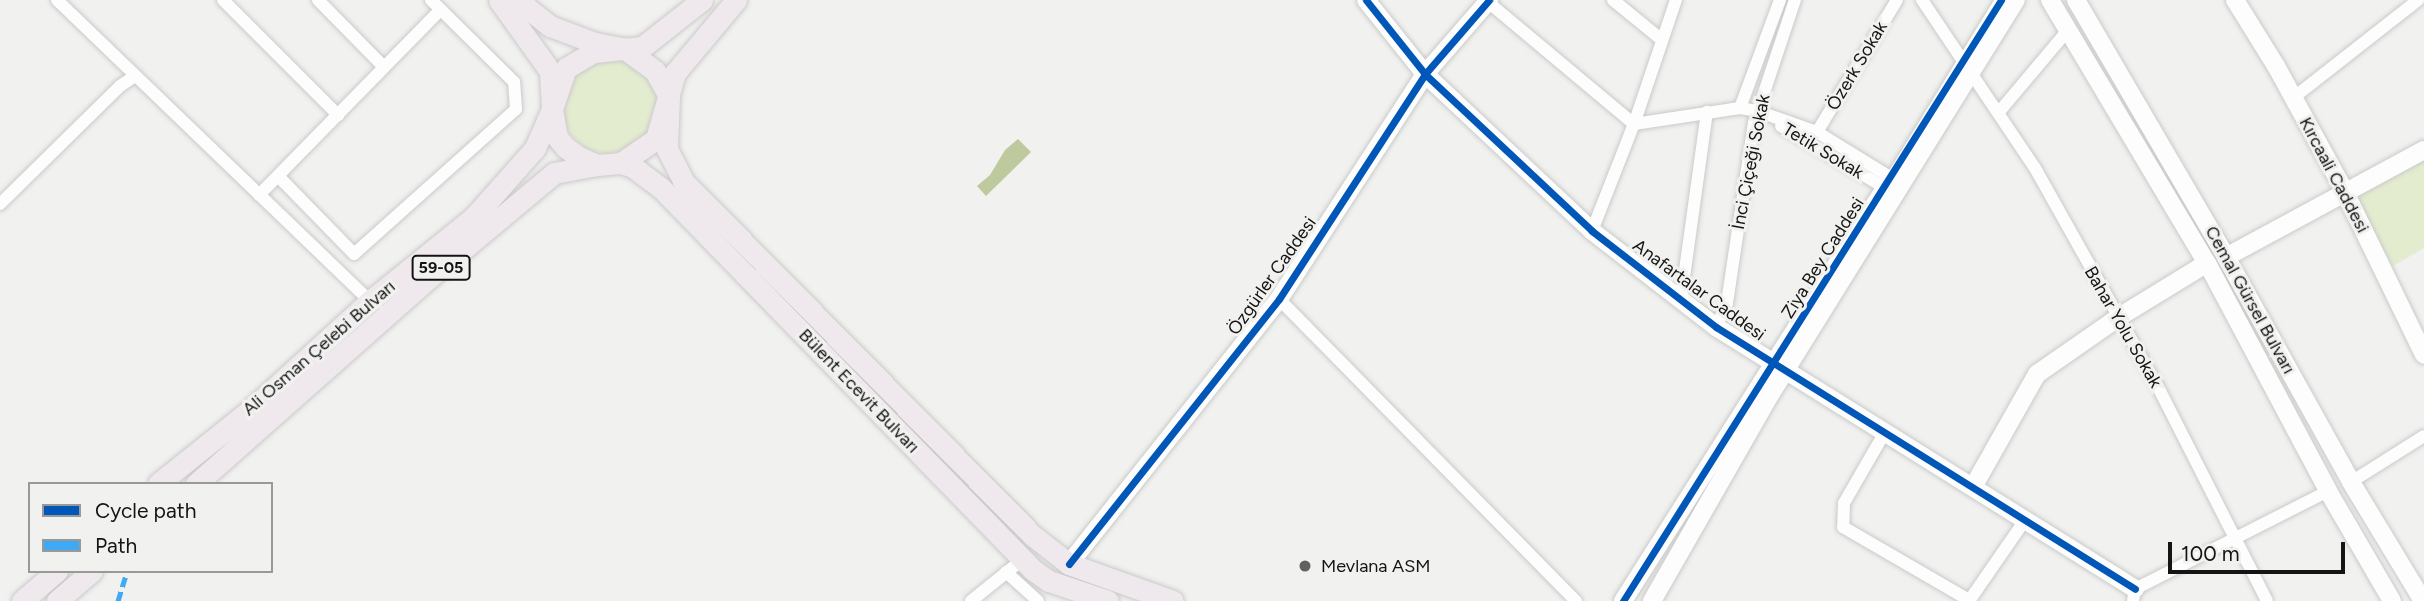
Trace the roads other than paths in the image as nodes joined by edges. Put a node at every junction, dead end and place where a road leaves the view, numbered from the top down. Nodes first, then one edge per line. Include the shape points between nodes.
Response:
1 (57, 0) edge
2 (223, 0) edge
3 (318, 0) edge
4 (431, 0) edge
5 (499, 0) edge
6 (517, 0) edge
7 (702, 0) edge
8 (736, 0) edge
9 (1366, 0) edge
10 (1613, 0) edge
11 (1676, 0) edge
12 (1780, 0) edge
13 (1795, 0) edge
14 (1897, 0) edge
15 (1922, 0) edge
16 (2001, 0) edge
17 (2016, 0) edge
18 (2050, 0) edge
19 (2236, 0) edge
20 (2418, 0) edge
21 (1488, 1) edge
22 (2082, 3) edge
23 (440, 10) junction
24 (2068, 30) junction
25 (1662, 40) junction
26 (625, 49) junction
27 (384, 67) junction
28 (1969, 67) junction
29 (1425, 74) junction
30 (135, 76) junction
31 (669, 96) junction
32 (2293, 98) junction
33 (1740, 108) junction
34 (552, 109) junction
35 (1757, 111) junction
36 (1999, 111) junction
37 (1707, 112) junction
38 (338, 115) junction
39 (1634, 124) junction
40 (1817, 132) junction
41 (2424, 150) edge
42 (621, 163) junction
43 (597, 164) junction
44 (278, 176) junction
45 (1894, 187) junction
46 (2346, 194) junction
47 (259, 195) junction
48 (0, 204) edge
49 (1592, 231) junction
50 (2226, 257) junction
51 (2207, 263) junction
52 (1279, 299) junction
53 (1681, 299) junction
54 (370, 301) junction
55 (2119, 317) junction
56 (1716, 327) junction
57 (2424, 355) edge
58 (1780, 367) junction
59 (1885, 432) junction
60 (2424, 436) edge
61 (160, 482) edge
62 (198, 482) edge
63 (2351, 482) junction
64 (1973, 487) junction
65 (2329, 491) junction
66 (2025, 520) junction
67 (2237, 539) junction
68 (1069, 564) junction
69 (1014, 566) junction
70 (55, 573) edge
71 (90, 573) edge
72 (2134, 595) edge
73 (1969, 600) edge
74 (22, 601) edge
75 (57, 601) edge
76 (971, 601) edge
77 (1038, 601) edge
78 (1108, 601) edge
79 (1173, 601) edge
80 (1576, 601) edge
81 (1623, 601) edge
82 (1652, 601) edge
83 (2267, 601) edge
84 (2392, 601) edge
85 (2423, 601) edge

1 - 30 street
2 - 38 street
3 - 27 street
4 - 23 street
5 - 34 main road via 551,71
6 - 26 main road via 550,26
7 - 26 main road via 642,47
8 - 31 main road via 675,73
9 - 29 street, Anafartalar Caddesi
10 - 25 street
11 - 25 street
12 - 33 street, İnci Çiçeği Sokak
13 - 35 street, İnci Çiçeği Sokak
14 - 40 street, Özerk Sokak
15 - 28 street, Bahar Yolu Sokak
16 - 28 street, Ziya Bey Caddesi
17 - 28 street, Ziya Bey Caddesi
18 - 24 street, Cemal Gürsel Bulvarı
19 - 32 street, Kırcaali Caddesi
20 - 32 street
21 - 29 street, Özgürler Caddesi
21 - 39 street
22 - 50 street, Cemal Gürsel Bulvarı
23 - 27 street
23 - 44 street via 514,82 516,109 354,254
24 - 36 street
24 - 51 street, Cemal Gürsel Bulvarı
25 - 39 street
26 - 31 main road via 655,71
26 - 34 main road via 593,52 566,68
27 - 38 street
28 - 36 street, Bahar Yolu Sokak
28 - 45 street, Ziya Bey Caddesi
29 - 49 street, Anafartalar Caddesi
29 - 52 street, Özgürler Caddesi
30 - 47 street
30 - 48 street
31 - 42 main road via 656,139
31 - 68 main road via 667,149 683,181 1032,536
32 - 46 street, Kırcaali Caddesi
33 - 35 street
33 - 37 street
34 - 43 main road via 557,137 579,157
34 - 54 main road, Ali Osman Çelebi Bulvarı via 535,148 499,191 474,217
35 - 40 street, Tetik Sokak
35 - 45 street, Tetik Sokak
35 - 56 street, İnci Çiçeği Sokak via 1727,303
36 - 55 street, Bahar Yolu Sokak
37 - 39 street
37 - 53 street
38 - 44 street
39 - 49 street
40 - 45 street, Tetik Sokak
41 - 46 street
42 - 43 main road, 59-05
42 - 69 main road, Bülent Ecevit Bulvarı via 644,174 672,198
43 - 62 main road, Ali Osman Çelebi Bulvarı / 59-05 via 554,173
44 - 47 street
45 - 58 street, Ziya Bey Caddesi
46 - 50 street
46 - 57 street, Kırcaali Caddesi
47 - 54 street
49 - 53 street, Anafartalar Caddesi
50 - 63 street, Cemal Gürsel Bulvarı
51 - 55 street
51 - 65 street, Cemal Gürsel Bulvarı
52 - 68 street, Özgürler Caddesi
52 - 80 street
53 - 56 street, Anafartalar Caddesi
54 - 61 main road, Ali Osman Çelebi Bulvarı via 248,412
55 - 64 street via 2037,374
55 - 67 street, Bahar Yolu Sokak
56 - 58 street, Anafartalar Caddesi
58 - 59 street, Anafartalar Caddesi
58 - 81 street, Ziya Bey Caddesi
58 - 82 street, Ziya Bey Caddesi
59 - 64 street, Anafartalar Caddesi
59 - 73 street via 1844,503 1843,527
60 - 63 street
63 - 85 street, Cemal Gürsel Bulvarı
64 - 66 street, Anafartalar Caddesi
65 - 67 street
65 - 84 street, Cemal Gürsel Bulvarı
66 - 72 street, Anafartalar Caddesi
66 - 73 street
67 - 72 street
67 - 83 street, Bahar Yolu Sokak
68 - 79 main road
69 - 76 street
69 - 77 street
69 - 78 main road, Bülent Ecevit Bulvarı
70 - 74 main road
71 - 75 main road

